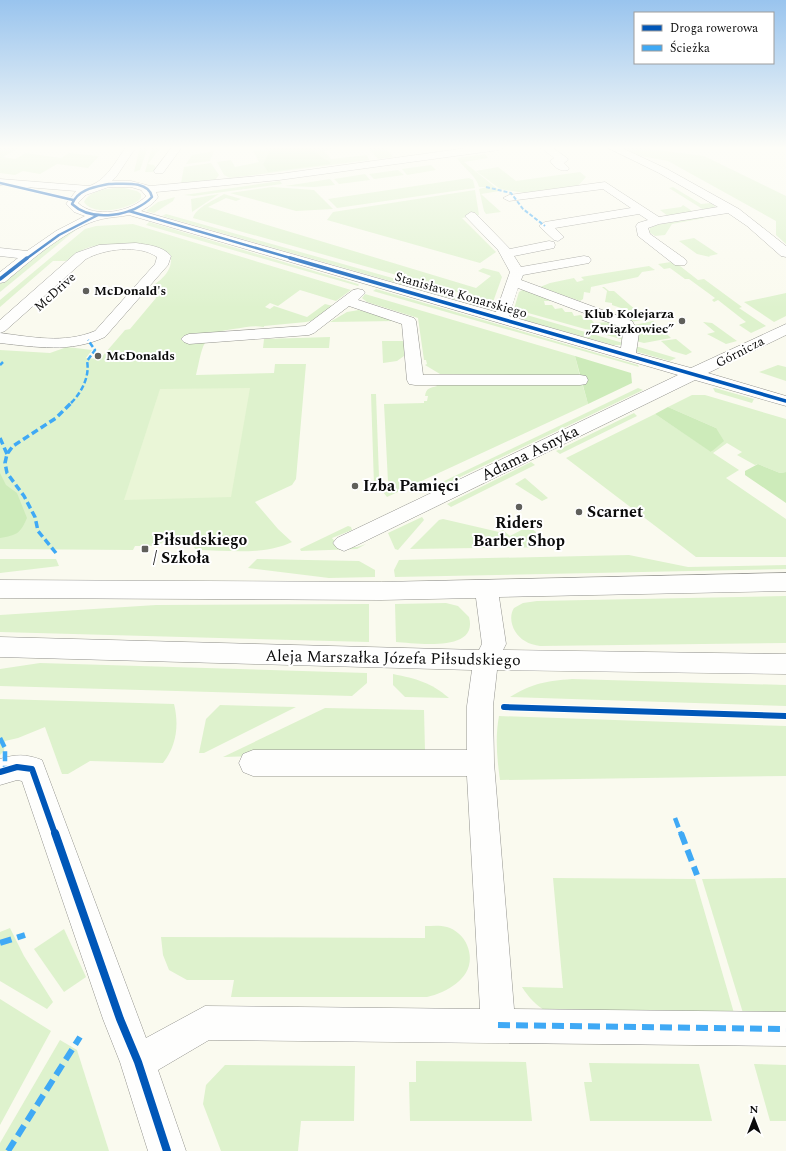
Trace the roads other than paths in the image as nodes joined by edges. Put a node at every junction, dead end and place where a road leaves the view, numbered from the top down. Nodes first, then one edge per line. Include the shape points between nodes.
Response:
1 (63, 201) edge
2 (76, 201) edge
3 (144, 201) edge
4 (628, 201) edge
5 (715, 201) edge
6 (74, 204) junction
7 (729, 209) junction
8 (641, 210) junction
9 (129, 211) junction
10 (100, 215) junction
11 (471, 216) dead end
12 (657, 221) junction
13 (0, 252) edge
14 (14, 253) junction
15 (506, 253) junction
16 (786, 253) edge
17 (30, 255) junction
18 (584, 260) dead end
19 (680, 262) dead end
20 (0, 263) edge
21 (153, 269) junction
22 (516, 277) junction
23 (0, 279) edge
24 (374, 282) junction
25 (347, 301) junction
26 (501, 318) junction
27 (786, 329) edge
28 (0, 331) edge
29 (189, 339) dead end
30 (628, 356) junction
31 (694, 375) junction
32 (580, 380) dead end
33 (786, 401) edge
34 (344, 542) dead end
35 (786, 582) edge
36 (486, 588) junction
37 (0, 589) edge
38 (0, 647) edge
39 (486, 660) junction
40 (786, 664) edge
41 (480, 762) junction
42 (253, 763) dead end
43 (0, 772) edge
44 (498, 1025) junction
45 (786, 1029) edge
46 (138, 1062) junction
47 (167, 1151) edge

1 - 6 street
2 - 6 street
3 - 9 street via 142,206
4 - 8 street
5 - 7 street
6 - 10 street via 85,213
6 - 14 street via 58,222
7 - 12 street
7 - 16 street
8 - 12 street
8 - 15 street via 545,226 553,241
9 - 10 street
9 - 24 street, Stanisława Konarskiego
10 - 17 street via 76,224
11 - 15 street
12 - 19 street via 642,226 642,233
13 - 14 street
14 - 17 street
14 - 20 street
15 - 22 street
17 - 23 street
18 - 22 street
21 - 28 street, McDrive via 146,259 108,259 85,265 37,309
21 - 28 street via 100,334 88,340 56,343
21 - 28 street via 165,259 159,252 111,247 90,250
22 - 26 street
22 - 30 street via 627,324 631,333
24 - 25 street
24 - 26 street, Stanisława Konarskiego
25 - 29 street via 309,330
25 - 32 street via 409,321 415,380
26 - 30 street, Stanisława Konarskiego
27 - 31 street, Górnicza
30 - 31 street, Stanisława Konarskiego
31 - 33 street, Stanisława Konarskiego
31 - 34 street, Adama Asnyka
35 - 36 street
36 - 37 street via 381,591
36 - 39 street via 494,644
38 - 39 street, Aleja Marszałka Józefa Piłsudskiego
39 - 40 street, Aleja Marszałka Józefa Piłsudskiego
39 - 41 street via 480,706
41 - 42 street
41 - 44 street
43 - 46 street via 17,767 32,769
44 - 45 street
44 - 46 street via 205,1022
46 - 47 street

